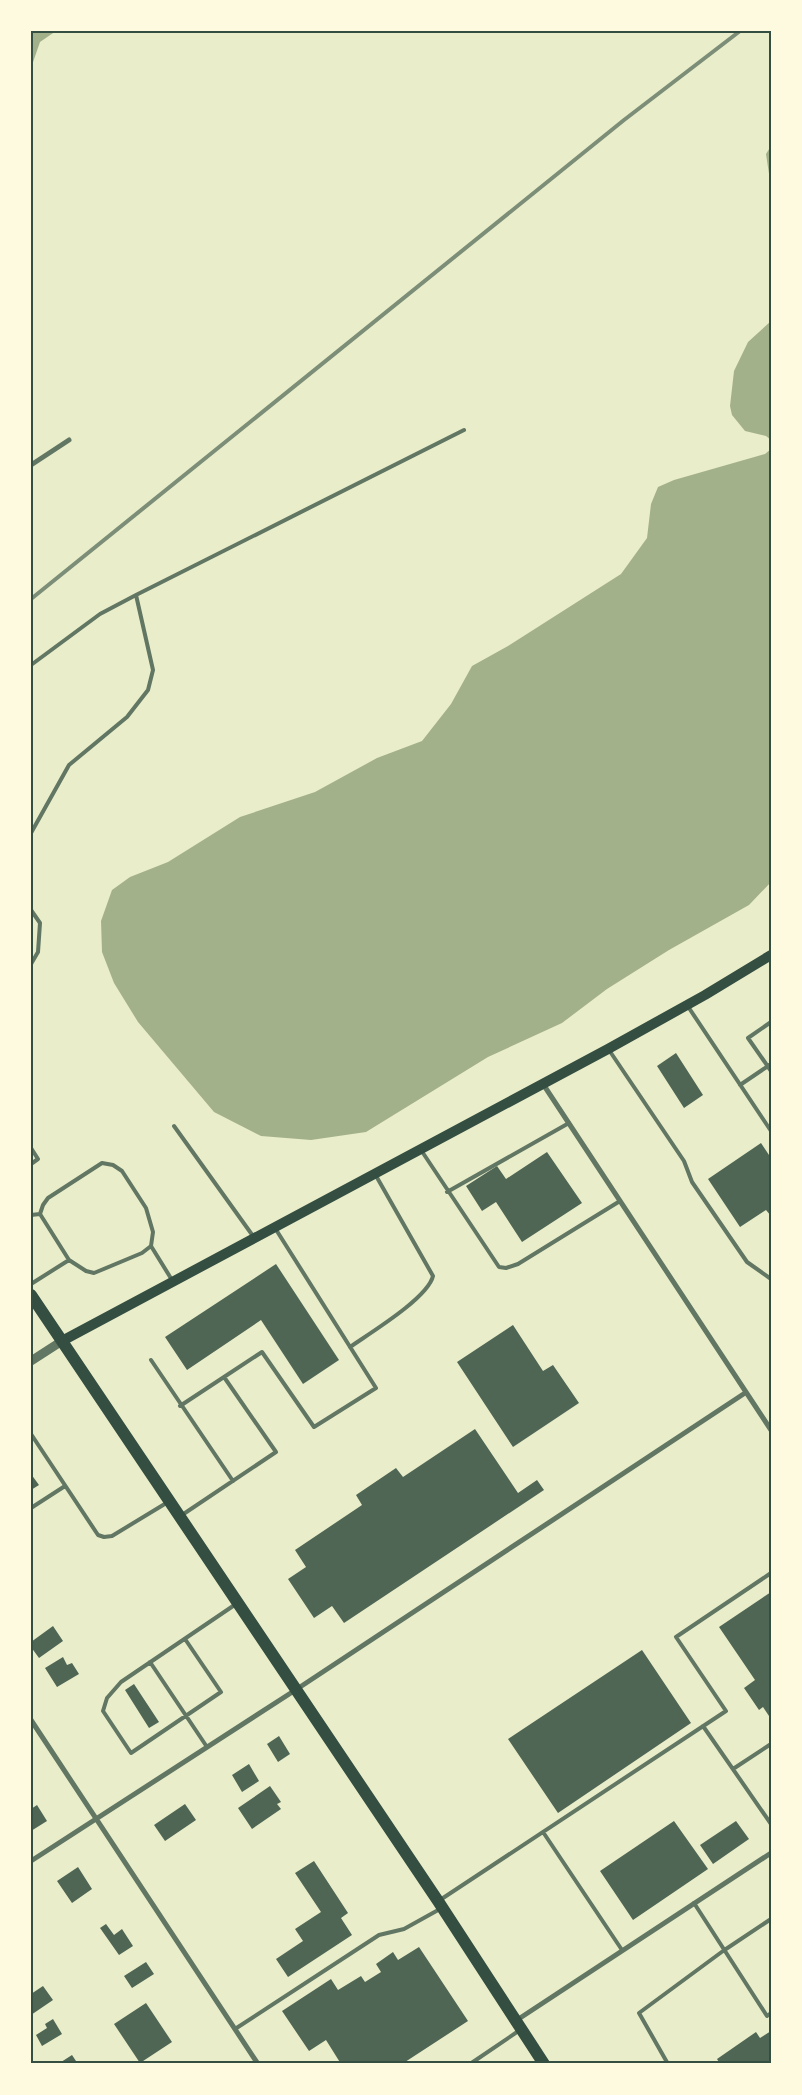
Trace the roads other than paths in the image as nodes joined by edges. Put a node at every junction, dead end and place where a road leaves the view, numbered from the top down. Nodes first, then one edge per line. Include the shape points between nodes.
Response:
1 (464, 430) dead end
2 (69, 440) dead end
3 (31, 465) edge
4 (136, 595) junction
5 (31, 665) edge
6 (31, 833) edge
7 (31, 910) edge
8 (771, 955) edge
9 (31, 964) edge
10 (687, 1005) junction
11 (771, 1022) edge
12 (608, 1049) junction
13 (769, 1065) edge
14 (771, 1071) edge
15 (543, 1084) junction
16 (740, 1085) junction
17 (569, 1123) junction
18 (174, 1126) dead end
19 (771, 1131) edge
20 (31, 1148) edge
21 (421, 1149) junction
22 (31, 1164) edge
23 (374, 1174) junction
24 (448, 1192) junction
25 (620, 1201) junction
26 (40, 1214) junction
27 (31, 1215) edge
28 (275, 1228) junction
29 (254, 1238) junction
30 (151, 1246) junction
31 (70, 1260) junction
32 (771, 1279) edge
33 (173, 1282) junction
34 (31, 1284) edge
35 (31, 1295) edge
36 (62, 1341) junction
37 (350, 1347) junction
38 (151, 1360) dead end
39 (31, 1361) edge
40 (224, 1377) junction
41 (745, 1393) junction
42 (180, 1406) junction
43 (771, 1430) edge
44 (31, 1434) edge
45 (233, 1481) junction
46 (65, 1486) junction
47 (170, 1501) junction
48 (31, 1508) edge
49 (179, 1516) junction
50 (771, 1573) edge
51 (238, 1603) junction
52 (185, 1638) junction
53 (150, 1662) junction
54 (296, 1690) junction
55 (186, 1715) junction
56 (31, 1720) edge
57 (703, 1726) junction
58 (771, 1744) edge
59 (207, 1747) junction
60 (733, 1769) junction
61 (96, 1818) junction
62 (771, 1824) edge
63 (543, 1832) junction
64 (771, 1853) edge
65 (31, 1861) edge
66 (440, 1904) junction
67 (694, 1904) junction
68 (771, 1919) edge
69 (622, 1950) junction
70 (723, 1951) junction
71 (769, 2015) edge
72 (519, 2024) junction
73 (235, 2029) junction
74 (258, 2064) edge
75 (470, 2064) edge
76 (544, 2064) edge
77 (668, 2064) edge

1 - 4 lane
2 - 3 street
4 - 5 lane via 100,614
4 - 6 lane via 153,670 148,690 127,717 69,765
7 - 9 lane via 40,923 38,952
8 - 10 main road
10 - 12 main road
10 - 16 lane
11 - 13 lane via 748,1038
12 - 15 main road
12 - 32 lane via 684,1160 692,1182 747,1262
13 - 14 lane
13 - 16 lane
15 - 17 street
15 - 21 main road
16 - 19 lane
17 - 24 lane
17 - 25 street
18 - 29 lane
20 - 22 lane via 38,1159
21 - 23 main road
21 - 24 lane
23 - 28 main road
23 - 37 lane via 433,1276 427,1289 408,1306
24 - 25 lane via 491,1258 499,1267 506,1268 518,1264
25 - 41 street
26 - 27 lane
26 - 30 lane via 48,1198 102,1163 113,1165 122,1171 146,1208 153,1232
26 - 31 lane
28 - 29 main road
28 - 37 lane
29 - 33 main road
30 - 31 lane via 94,1273
30 - 33 lane
31 - 34 lane
33 - 36 main road
35 - 36 main road
36 - 39 street
36 - 47 main road
37 - 40 lane via 376,1388 314,1427 262,1352
38 - 42 lane
40 - 42 lane
40 - 45 lane via 276,1452
41 - 43 street
41 - 54 street
42 - 45 lane
44 - 46 lane
45 - 49 lane
46 - 47 lane via 98,1535 104,1538
46 - 48 lane
47 - 49 main road
49 - 51 main road
50 - 57 lane via 676,1637 726,1711
51 - 52 lane
51 - 54 main road
52 - 53 lane
52 - 55 lane via 221,1692
53 - 55 lane
53 - 55 lane via 121,1682 107,1698 103,1710 107,1718 131,1753
54 - 59 street
54 - 66 main road
55 - 59 lane
56 - 61 street
57 - 60 lane
57 - 63 lane
58 - 60 lane
59 - 61 street
60 - 62 lane
61 - 65 street
61 - 73 street
63 - 66 lane
63 - 69 lane
64 - 67 street
66 - 72 main road
66 - 73 lane via 404,1929 379,1935
67 - 69 street
67 - 70 lane
68 - 70 lane
69 - 72 street
70 - 71 lane
70 - 77 lane via 639,2013
72 - 75 lane
72 - 76 main road
73 - 74 street

